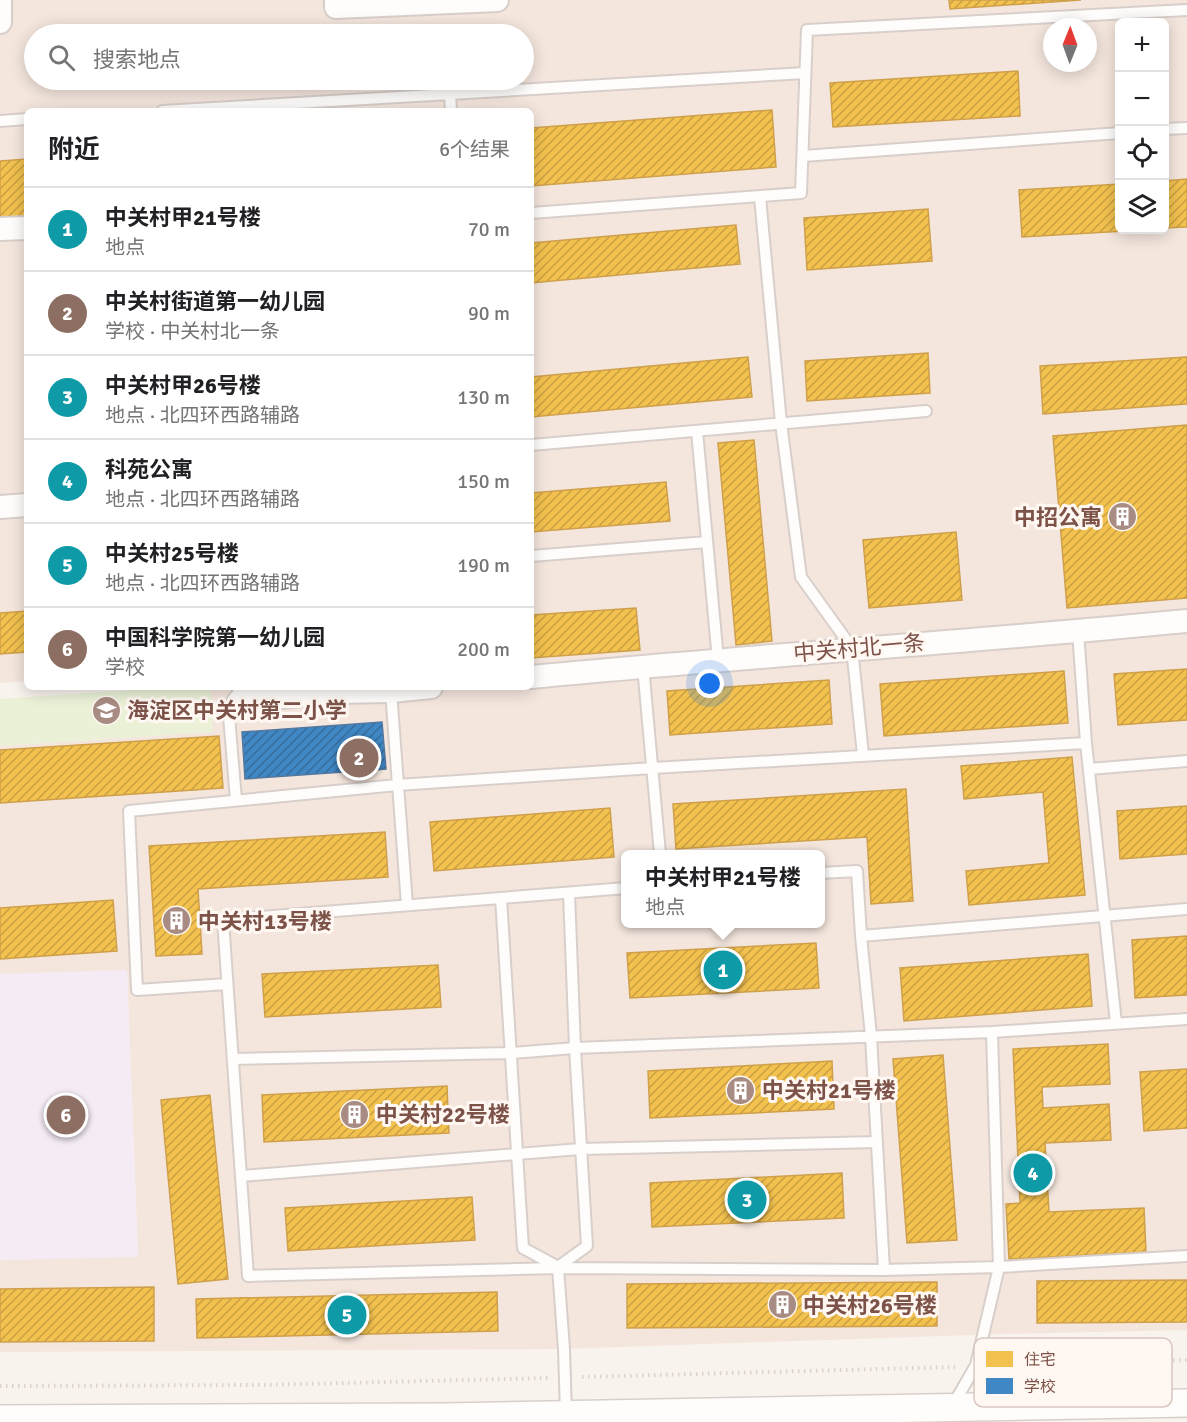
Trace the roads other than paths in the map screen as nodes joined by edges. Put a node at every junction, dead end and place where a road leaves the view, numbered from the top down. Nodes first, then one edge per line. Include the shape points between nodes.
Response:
1 (0, 0) edge
2 (336, 0) edge
3 (497, 0) edge
4 (1187, 10) edge
5 (0, 22) edge
6 (805, 73) junction
7 (534, 89) edge
8 (518, 90) edge
9 (450, 94) junction
10 (213, 108) edge
11 (452, 108) edge
12 (24, 119) edge
13 (0, 121) edge
14 (1187, 128) edge
15 (1169, 129) edge
16 (1115, 133) edge
17 (803, 156) junction
18 (760, 197) junction
19 (534, 213) edge
20 (24, 228) edge
21 (0, 229) edge
22 (926, 411) dead end
23 (780, 423) junction
24 (697, 431) junction
25 (534, 445) edge
26 (24, 505) edge
27 (0, 507) edge
28 (707, 542) junction
29 (534, 556) edge
30 (1187, 621) edge
31 (1078, 632) junction
32 (852, 648) junction
33 (718, 660) junction
34 (643, 666) junction
35 (534, 677) edge
36 (338, 690) edge
37 (401, 690) edge
38 (391, 691) junction
39 (238, 694) edge
40 (1086, 743) junction
41 (863, 756) junction
42 (1187, 761) edge
43 (653, 768) junction
44 (1089, 769) junction
45 (397, 785) junction
46 (236, 800) junction
47 (660, 850) edge
48 (825, 873) edge
49 (621, 888) edge
50 (569, 892) junction
51 (501, 898) junction
52 (407, 905) junction
53 (1187, 909) edge
54 (1105, 914) junction
55 (861, 936) junction
56 (227, 984) junction
57 (1187, 1019) edge
58 (1116, 1023) junction
59 (992, 1032) junction
60 (872, 1036) junction
61 (575, 1048) junction
62 (512, 1053) junction
63 (232, 1059) junction
64 (877, 1142) junction
65 (580, 1149) junction
66 (516, 1156) junction
67 (241, 1176) junction
68 (1187, 1256) edge
69 (999, 1267) junction
70 (558, 1268) junction
71 (884, 1270) junction
72 (982, 1338) edge
73 (974, 1368) edge
74 (1172, 1403) edge
75 (1187, 1403) edge
76 (952, 1407) junction
77 (974, 1407) edge
78 (566, 1414) junction
79 (915, 1415) edge
80 (0, 1419) edge
81 (447, 1420) edge
82 (280, 1421) edge

1 - 5 street
2 - 3 street via 336,7
4 - 6 lane via 807,30
6 - 7 lane
6 - 17 lane
8 - 9 lane
9 - 10 lane
9 - 11 lane
12 - 13 lane
14 - 15 lane
16 - 17 lane
17 - 18 lane via 801,194
18 - 19 lane
18 - 23 lane
20 - 21 street
22 - 23 lane
23 - 24 lane
23 - 32 lane via 801,577
24 - 25 lane
24 - 28 lane
26 - 27 street
28 - 29 lane
28 - 33 lane
30 - 31 street, 中关村北一条
31 - 32 street, 中关村北一条
31 - 40 lane
32 - 33 street, 中关村北一条
32 - 41 lane
33 - 34 street, 中关村北一条
34 - 35 street, 中关村北一条
34 - 43 lane
36 - 38 street
36 - 39 street
37 - 38 street
38 - 45 lane
39 - 46 lane via 229,716
40 - 41 lane
40 - 44 lane
41 - 43 lane
42 - 44 lane
43 - 45 lane
43 - 47 lane
44 - 54 lane
45 - 46 lane
45 - 52 lane
46 - 56 lane via 129,811 137,990
48 - 55 lane via 857,871
49 - 50 lane
50 - 51 lane
50 - 61 lane
51 - 52 lane
51 - 62 lane
52 - 56 lane via 223,920
53 - 54 lane
54 - 55 lane
54 - 58 lane
55 - 60 lane
56 - 63 lane
57 - 58 lane
58 - 59 lane
59 - 60 lane
59 - 69 lane
60 - 61 lane
60 - 64 lane
61 - 62 lane
61 - 65 lane
62 - 63 lane
62 - 66 lane
63 - 67 lane
64 - 65 lane
64 - 71 lane
65 - 66 lane
65 - 70 lane via 587,1246
66 - 67 lane
66 - 70 lane via 523,1248
67 - 70 lane via 248,1276
68 - 69 lane
69 - 71 lane
69 - 72 lane
70 - 71 lane
70 - 78 lane
73 - 76 lane
74 - 75 street
76 - 77 street
76 - 79 street
78 - 79 street
78 - 81 street
80 - 82 street
81 - 82 street

